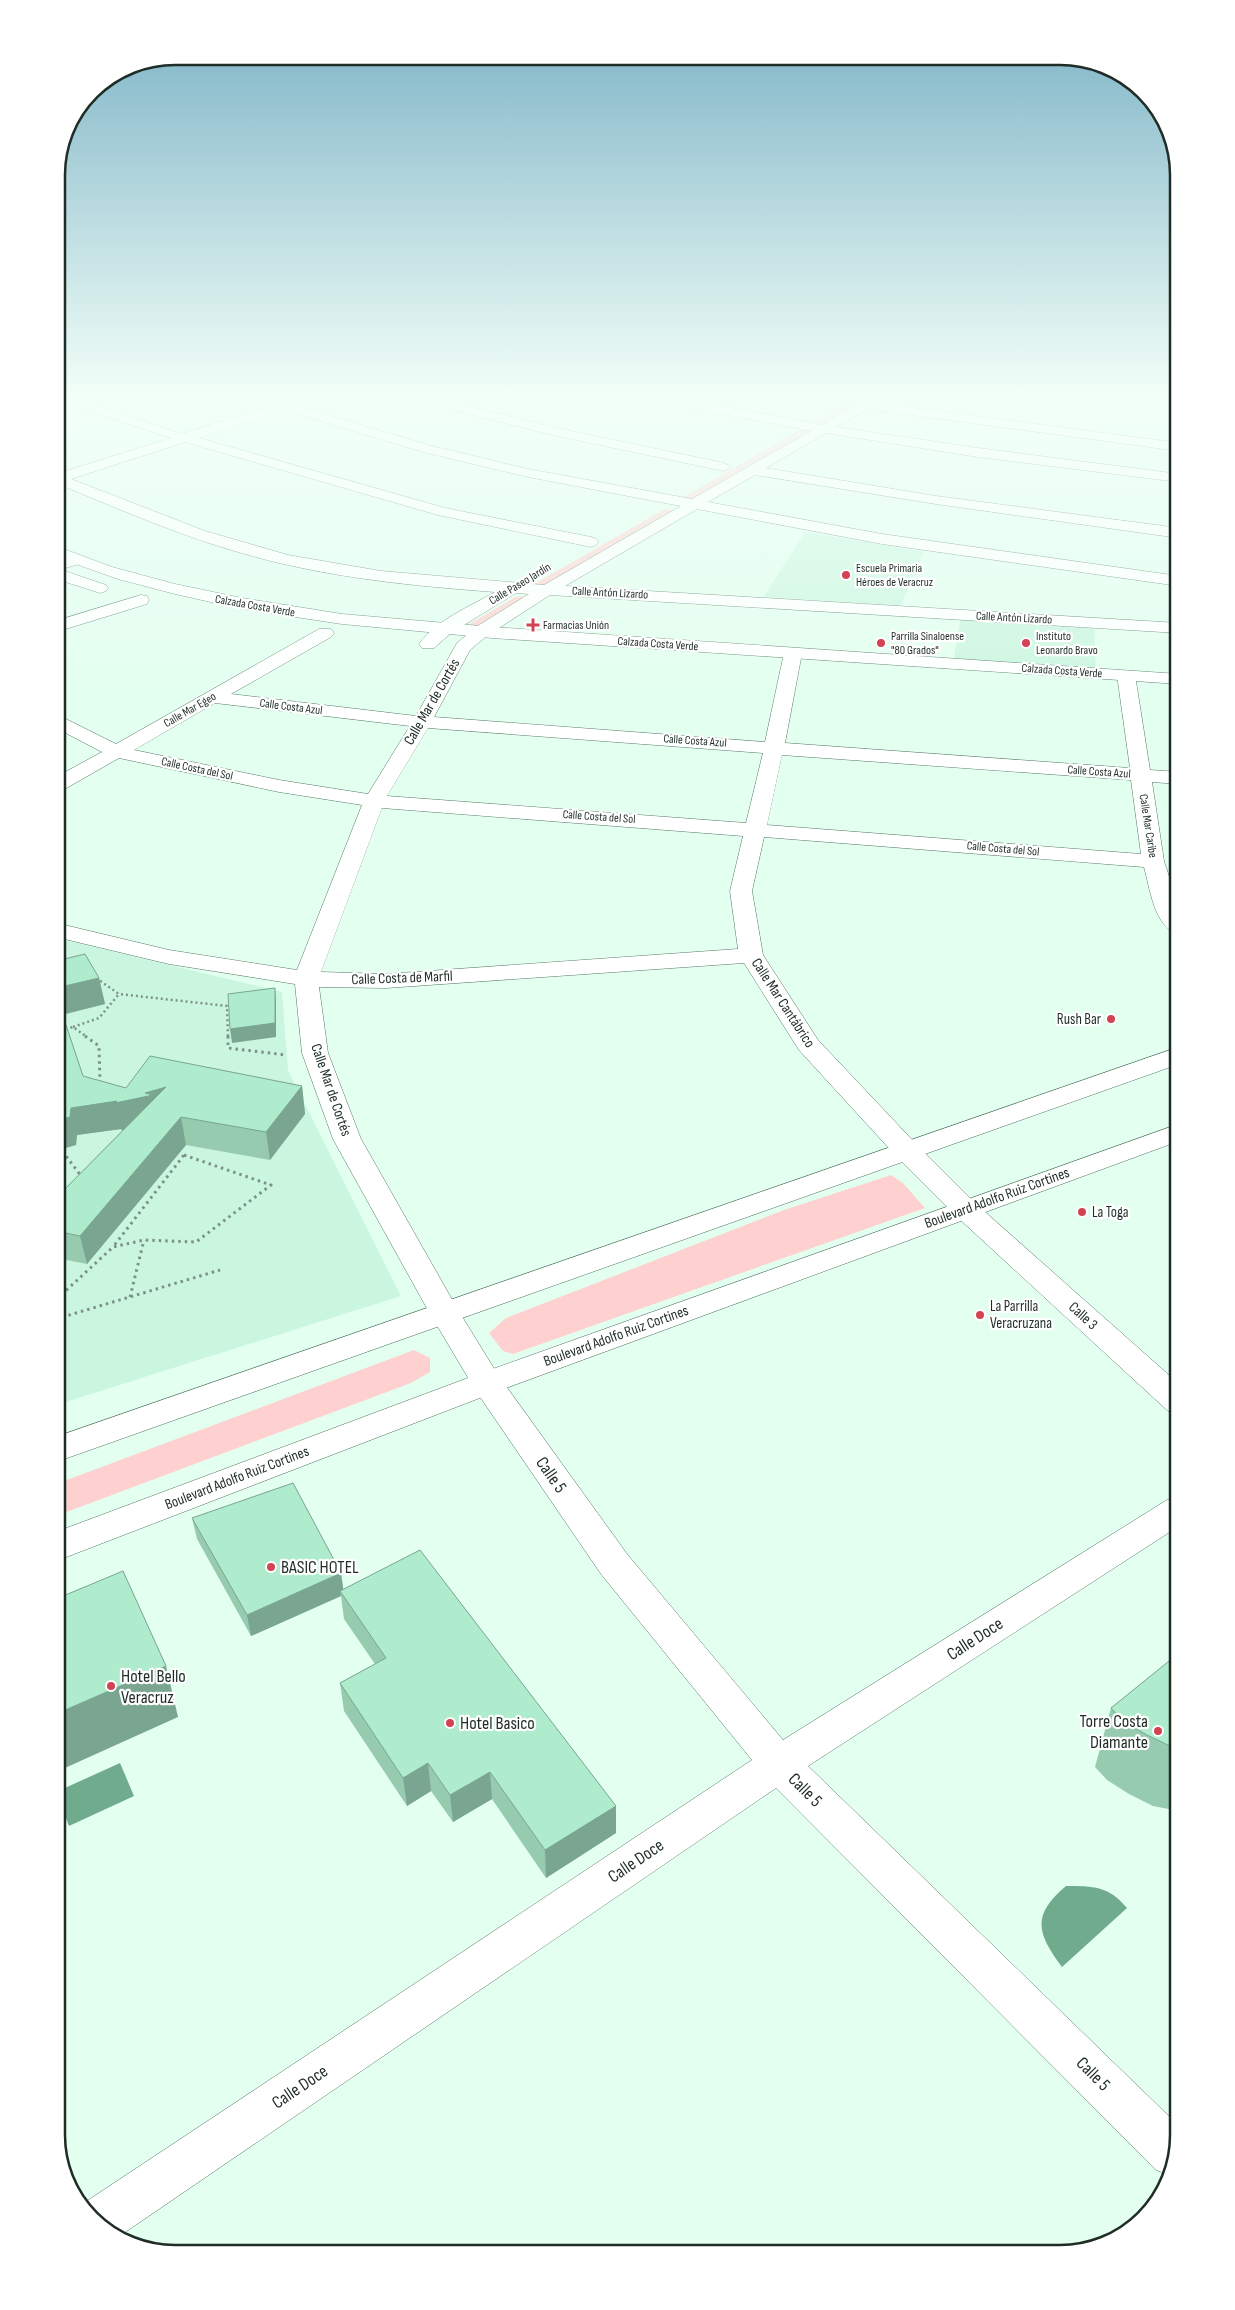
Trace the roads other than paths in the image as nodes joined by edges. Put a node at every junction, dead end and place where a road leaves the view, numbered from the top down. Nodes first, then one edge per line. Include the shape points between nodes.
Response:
1 (118, 503) edge
2 (410, 503) edge
3 (662, 503) edge
4 (681, 503) edge
5 (696, 503) edge
6 (957, 503) edge
7 (692, 505) junction
8 (650, 510) dead end
9 (1170, 532) edge
10 (608, 533) dead end
11 (591, 542) junction
12 (574, 552) dead end
13 (65, 557) edge
14 (540, 572) dead end
15 (65, 576) edge
16 (1170, 580) edge
17 (514, 587) junction
18 (547, 590) junction
19 (210, 614) dead end
20 (65, 625) edge
21 (1170, 627) edge
22 (445, 629) junction
23 (482, 632) junction
24 (325, 633) junction
25 (428, 644) junction
26 (464, 647) junction
27 (791, 660) junction
28 (1170, 680) edge
29 (1126, 683) junction
30 (1170, 691) edge
31 (211, 697) junction
32 (422, 722) junction
33 (65, 725) edge
34 (774, 747) junction
35 (118, 752) junction
36 (1140, 775) junction
37 (1170, 777) edge
38 (65, 781) edge
39 (374, 801) junction
40 (754, 829) junction
41 (1153, 862) junction
42 (1170, 915) edge
43 (65, 932) edge
44 (751, 955) junction
45 (306, 979) junction
46 (1170, 1058) edge
47 (1170, 1135) edge
48 (906, 1151) junction
49 (965, 1209) junction
50 (444, 1312) junction
51 (487, 1383) junction
52 (1170, 1396) edge
53 (65, 1447) edge
54 (1170, 1515) edge
55 (65, 1544) edge
56 (779, 1764) junction
57 (1169, 2149) edge
58 (103, 2218) edge

1 - 17 street, Calle Antón Lizardo via 222,542 287,560 364,573
2 - 11 street
3 - 8 street
4 - 7 street
5 - 7 street, Calle Paseo Jardín
6 - 9 street
7 - 16 street via 891,540
7 - 18 street, Calle Paseo Jardín
10 - 11 street
11 - 12 street
13 - 22 street, Calzada Costa Verde via 168,588 266,608 340,620
14 - 17 street, Calle Paseo Jardín
15 - 20 street via 150,601
17 - 18 street, Calle Antón Lizardo
17 - 22 street, Calle Paseo Jardín
18 - 21 street, Calle Antón Lizardo
18 - 23 street, Calle Paseo Jardín
19 - 24 street, Calzada Costa Verde
22 - 23 street, Calzada Costa Verde
22 - 25 street, Calle Paseo Jardín
23 - 26 street, Calle Paseo Jardín
23 - 27 street, Calzada Costa Verde
24 - 25 street, Calzada Costa Verde
24 - 31 street, Calle Mar Egeo
25 - 26 street, Calzada Costa Verde
26 - 27 street, Calzada Costa Verde
26 - 32 street, Calle Mar de Cortés
27 - 29 street, Calzada Costa Verde
27 - 29 street, Calzada Costa Verde via 815,658 896,664 908,661
27 - 34 street, Calle Mar Cantábrico
28 - 29 street, Calzada Costa Verde
29 - 30 street, Calzada Costa Verde
29 - 36 street, Calle Mar Caribe
31 - 32 street, Calle Costa Azul
31 - 35 street, Calle Mar Egeo
32 - 34 street, Calle Costa Azul
32 - 39 street, Calle Mar de Cortés
33 - 35 street, Calle Costa del Sol
34 - 36 street, Calle Costa Azul
34 - 40 street, Calle Mar Cantábrico
35 - 38 street, Calle Mar Egeo
35 - 39 street, Calle Costa del Sol via 279,786
36 - 37 street, Calle Costa Azul
36 - 41 street, Calle Mar Caribe
39 - 40 street, Calle Costa del Sol
39 - 45 street, Calle Mar de Cortés
40 - 41 street, Calle Costa del Sol
40 - 44 street, Calle Mar Cantábrico via 741,891
41 - 42 street, Calle Mar Caribe
43 - 45 street, Calle Costa de Marfil via 169,957
44 - 45 street, Calle Costa de Marfil via 386,980
44 - 48 street, Calle Mar Cantábrico via 808,1045
45 - 50 street, Calle Mar de Cortés via 315,1053 347,1138
46 - 48 street
47 - 49 street, Boulevard Adolfo Ruiz Cortines
48 - 49 street, Calle Mar Cantábrico
48 - 50 street
49 - 51 street, Boulevard Adolfo Ruiz Cortines
49 - 52 street, Calle 3
50 - 51 street, Calle Mar de Cortés
50 - 53 street
51 - 55 street, Boulevard Adolfo Ruiz Cortines
51 - 56 street, Calle 5 via 614,1564
54 - 56 street, Calle Doce
56 - 57 street, Calle 5
56 - 58 street, Calle Doce

